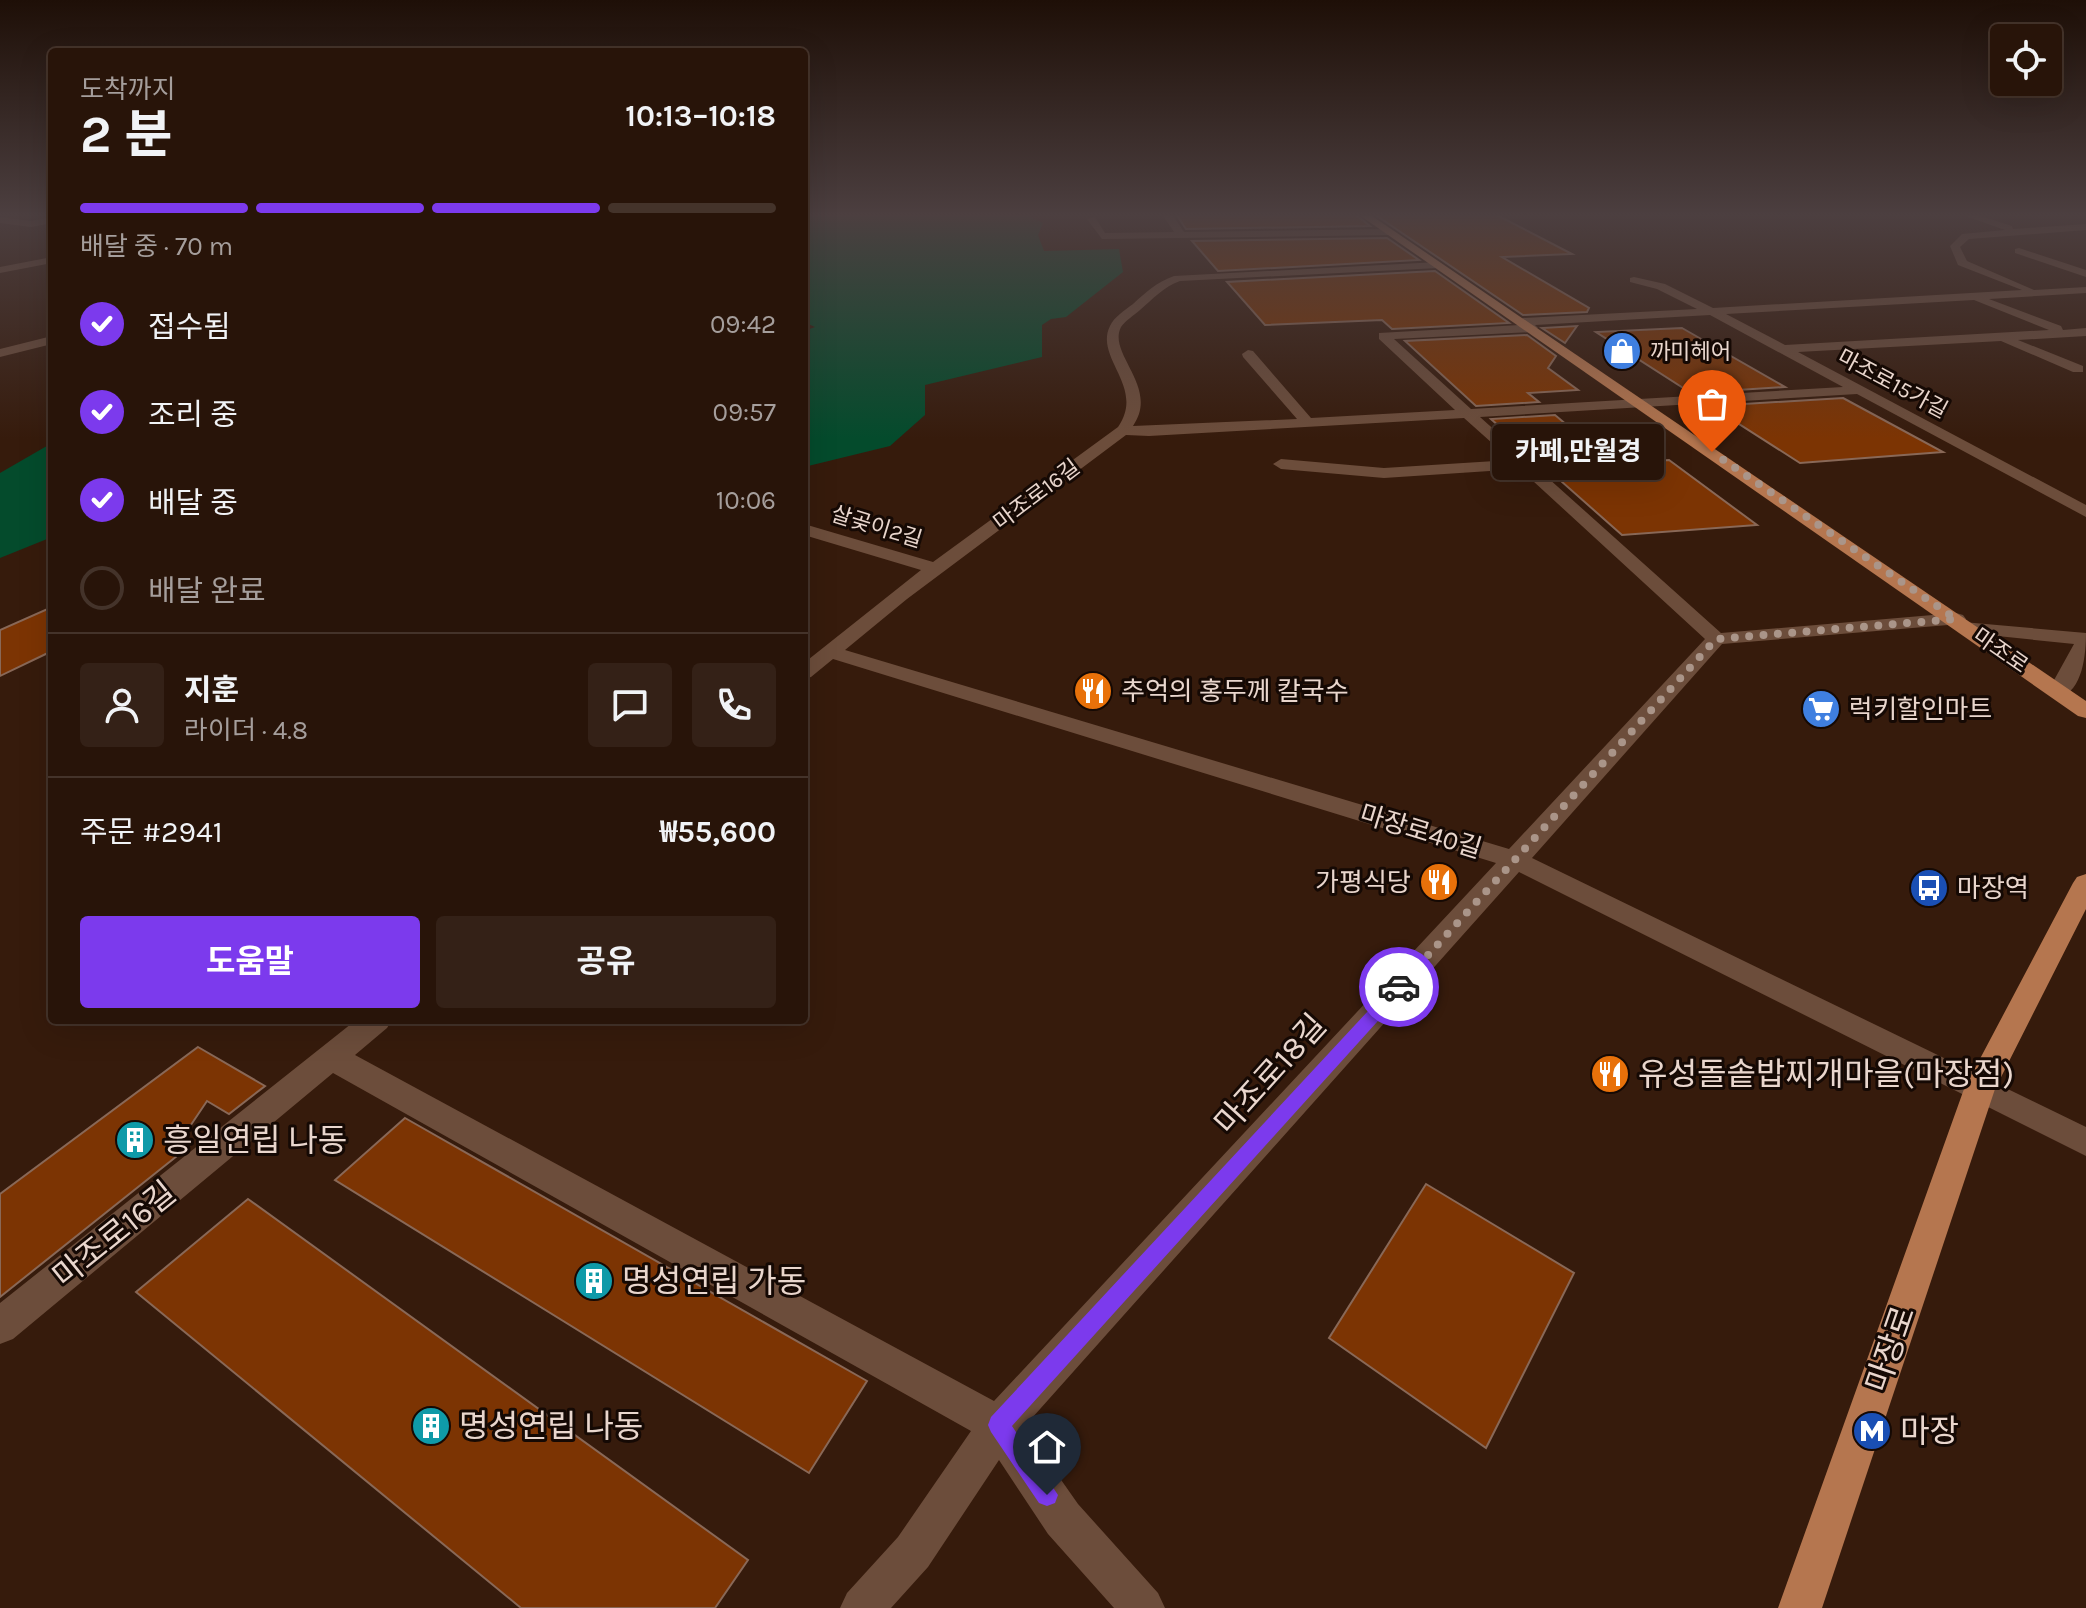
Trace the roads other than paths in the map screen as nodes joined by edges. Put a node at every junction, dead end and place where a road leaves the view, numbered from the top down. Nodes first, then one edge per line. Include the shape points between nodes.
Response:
1 (1156, 289) edge
2 (1474, 289) edge
3 (1667, 289) edge
4 (2028, 289) edge
5 (2086, 290) edge
6 (2038, 293) junction
7 (1972, 296) junction
8 (1710, 310) junction
9 (1528, 325) junction
10 (2086, 332) edge
11 (2066, 333) junction
12 (2000, 337) junction
13 (48, 341) edge
14 (0, 346) edge
15 (27, 346) junction
16 (1783, 349) junction
17 (0, 353) edge
18 (1248, 354) dead end
19 (2078, 369) dead end
20 (1859, 390) junction
21 (1639, 401) junction
22 (1470, 412) junction
23 (1307, 422) junction
24 (1123, 430) junction
25 (1281, 464) dead end
26 (1526, 464) junction
27 (2086, 512) edge
28 (808, 530) edge
29 (936, 569) junction
30 (1962, 623) junction
31 (1716, 639) junction
32 (2086, 640) edge
33 (830, 652) junction
34 (808, 670) edge
35 (2059, 691) junction
36 (2086, 711) edge
37 (1515, 860) junction
38 (2086, 883) edge
39 (372, 1024) edge
40 (331, 1057) junction
41 (1980, 1089) junction
42 (2086, 1142) edge
43 (0, 1326) edge
44 (999, 1425) junction
45 (862, 1608) edge
46 (1143, 1608) edge
47 (1800, 1608) edge

1 - 24 street via 1116,325 1112,339 1134,394 1134,414
2 - 9 main road, 마조로
3 - 8 street, 마조로15가길
4 - 6 street
5 - 6 street
6 - 7 street
7 - 8 street
7 - 11 street
8 - 9 street
8 - 16 street, 마조로15가길
9 - 21 main road, 마조로
9 - 22 street via 1383,336
10 - 11 street
11 - 12 street
12 - 16 street
12 - 19 street
13 - 15 street
14 - 15 street
15 - 17 street
16 - 20 street, 마조로15가길
18 - 23 street
20 - 21 street
20 - 27 street, 마조로15가길
21 - 22 street
21 - 30 main road, 마조로
22 - 23 street
22 - 26 street
23 - 24 street
24 - 29 street, 마조로16길
25 - 26 street via 1384,473
26 - 31 street
28 - 29 street, 살곶이2길
29 - 33 street, 마조로16길
30 - 31 street
30 - 32 street
30 - 35 main road, 마조로
31 - 37 street, 마조로18길
32 - 35 street
33 - 34 street, 마조로16길
33 - 37 street, 마장로40길
35 - 36 main road, 마조로
37 - 41 street, 마장로40길
37 - 44 street, 마조로18길
38 - 41 main road, 마장로
39 - 40 street, 마조로16길
40 - 43 street, 마조로16길
40 - 44 street
41 - 42 street
41 - 47 main road, 마장로
44 - 45 street, 마조로18길 via 913,1552
44 - 46 street via 1063,1519

